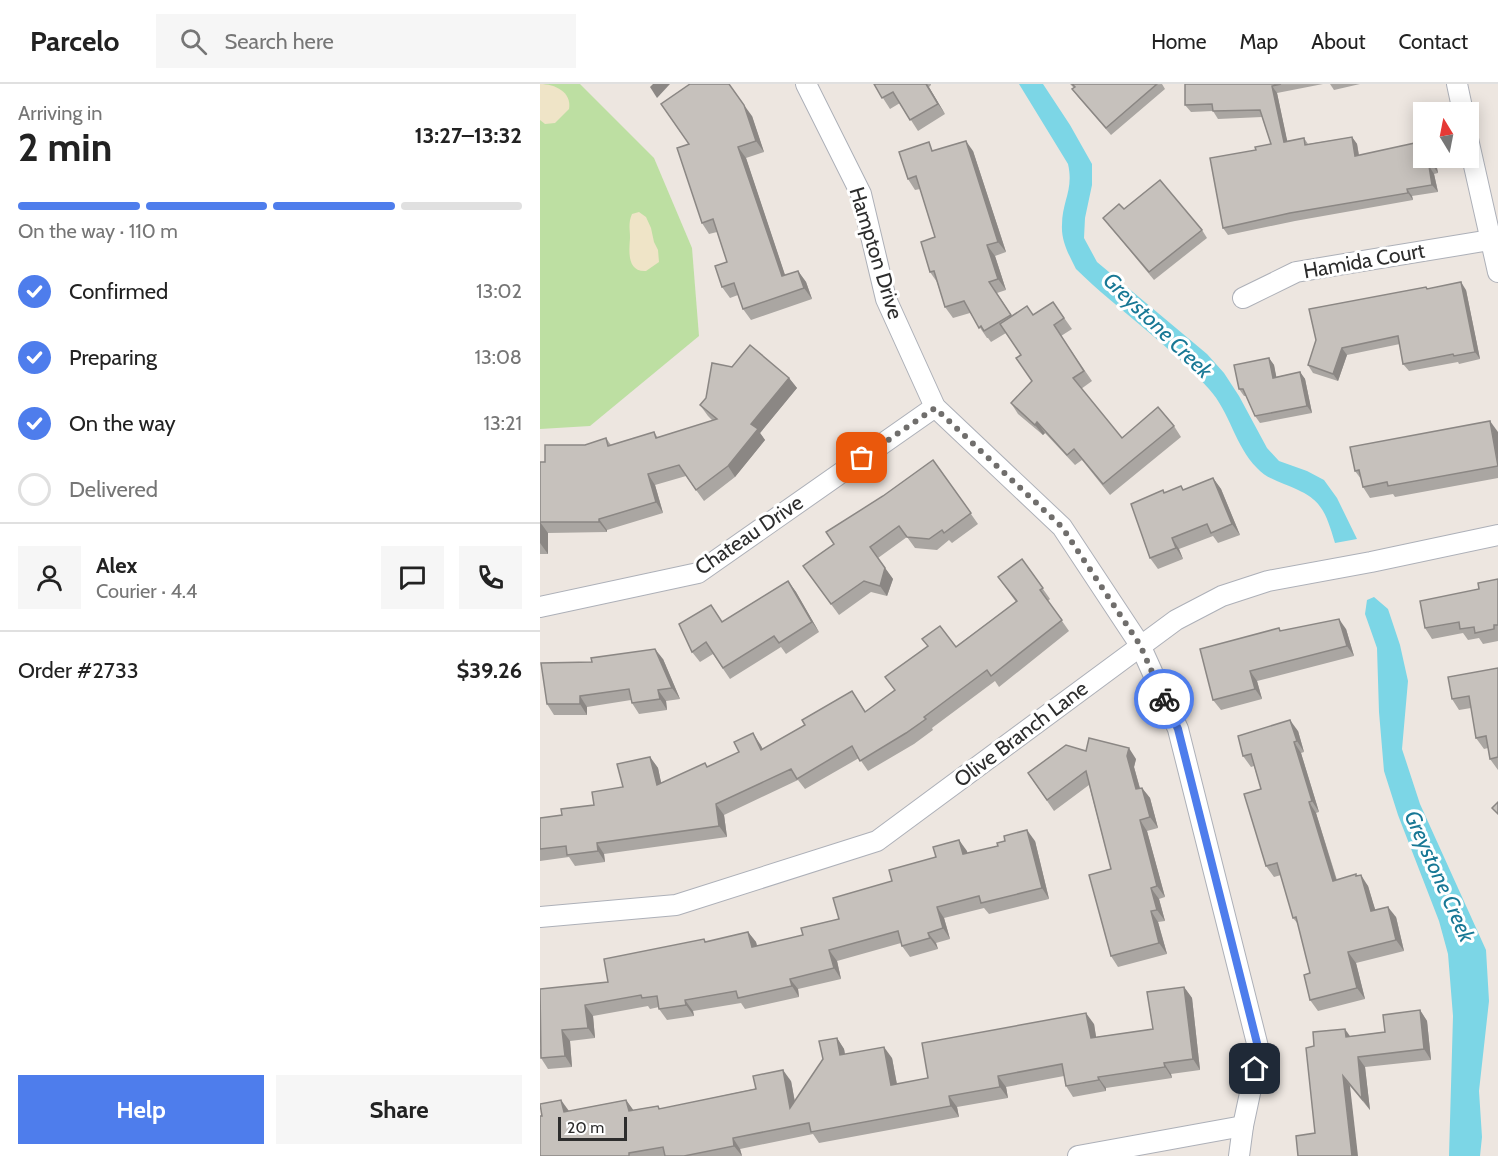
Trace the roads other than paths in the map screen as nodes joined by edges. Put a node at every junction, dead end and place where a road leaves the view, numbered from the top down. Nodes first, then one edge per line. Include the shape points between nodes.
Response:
1 (806, 84) edge
2 (1457, 84) edge
3 (1461, 102) edge
4 (1474, 168) edge
5 (1490, 240) junction
6 (1498, 272) edge
7 (1243, 298) dead end
8 (935, 408) junction
9 (1498, 535) edge
10 (540, 608) edge
11 (1140, 645) junction
12 (540, 917) edge
13 (1243, 1126) junction
14 (1078, 1156) edge
15 (1239, 1156) edge

1 - 8 street, Hampton Drive via 861,194 886,299
2 - 3 street
4 - 5 street
5 - 6 street
5 - 7 street, Hamida Court via 1296,272
8 - 10 street, Chateau Drive via 698,573
8 - 11 street, Hampton Drive via 1062,527
9 - 11 street, Olive Branch Lane via 1268,581 1222,596
11 - 12 street, Olive Branch Lane via 877,841 676,905
11 - 13 street, Hampton Drive via 1178,729 1259,1051
13 - 14 street
13 - 15 street, Hampton Drive

